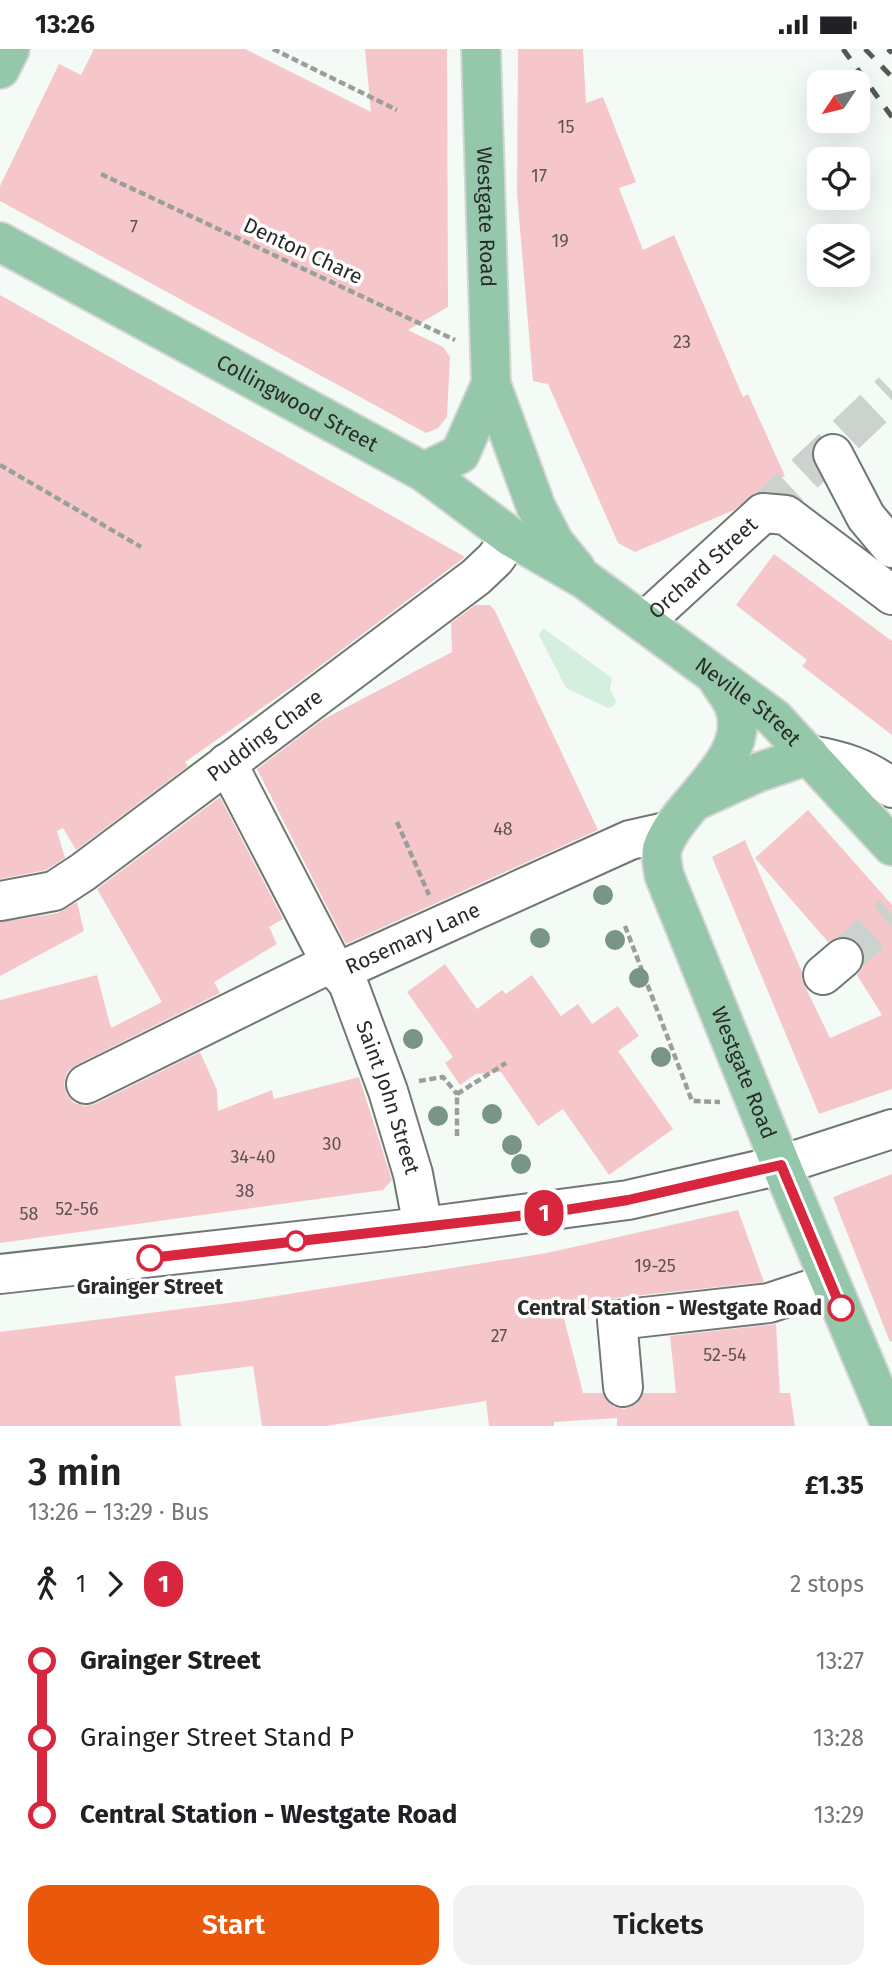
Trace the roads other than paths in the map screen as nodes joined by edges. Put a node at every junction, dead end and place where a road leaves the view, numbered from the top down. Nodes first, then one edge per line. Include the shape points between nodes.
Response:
1 (10, 49) edge
2 (481, 49) edge
3 (0, 69) edge
4 (0, 242) edge
5 (491, 370) junction
6 (832, 454) dead end
7 (424, 472) junction
8 (511, 537) junction
9 (892, 548) edge
10 (584, 579) junction
11 (892, 595) edge
12 (644, 622) junction
13 (714, 674) junction
14 (809, 755) junction
15 (227, 762) junction
16 (892, 788) edge
17 (697, 800) junction
18 (670, 831) junction
19 (892, 846) edge
20 (0, 901) edge
21 (335, 968) junction
22 (86, 1084) dead end
23 (892, 1129) edge
24 (781, 1165) junction
25 (424, 1227) junction
26 (0, 1274) edge
27 (830, 1283) junction
28 (623, 1387) dead end
29 (891, 1426) edge

1 - 3 main road
2 - 5 main road, Westgate Road
4 - 7 main road, Collingwood Street
5 - 7 main road, Westgate Road via 460,454
5 - 10 main road, Westgate Road via 536,507 554,543
6 - 9 street via 866,517
7 - 8 main road, Collingwood Street
8 - 10 main road, Collingwood Street
8 - 15 street, Pudding Chare via 476,577
10 - 12 main road, Neville Street
11 - 12 street, Orchard Street via 786,515 763,513
12 - 13 main road, Neville Street
13 - 14 main road, Neville Street via 774,718
13 - 17 main road via 734,706 738,729 731,751
14 - 16 street via 841,760
14 - 17 main road
14 - 19 main road, Neville Street
15 - 20 street, Pudding Chare via 54,891
15 - 21 street, Rosemary Lane
17 - 18 main road
18 - 21 street, Rosemary Lane via 630,840
18 - 24 main road, Westgate Road via 661,852 664,875
21 - 22 street
21 - 25 street, Saint John Street via 348,983 388,1091
23 - 24 street
24 - 25 street via 628,1200
24 - 27 main road, Westgate Road
25 - 26 street
27 - 28 street via 768,1303 617,1320
27 - 29 main road, Westgate Road

